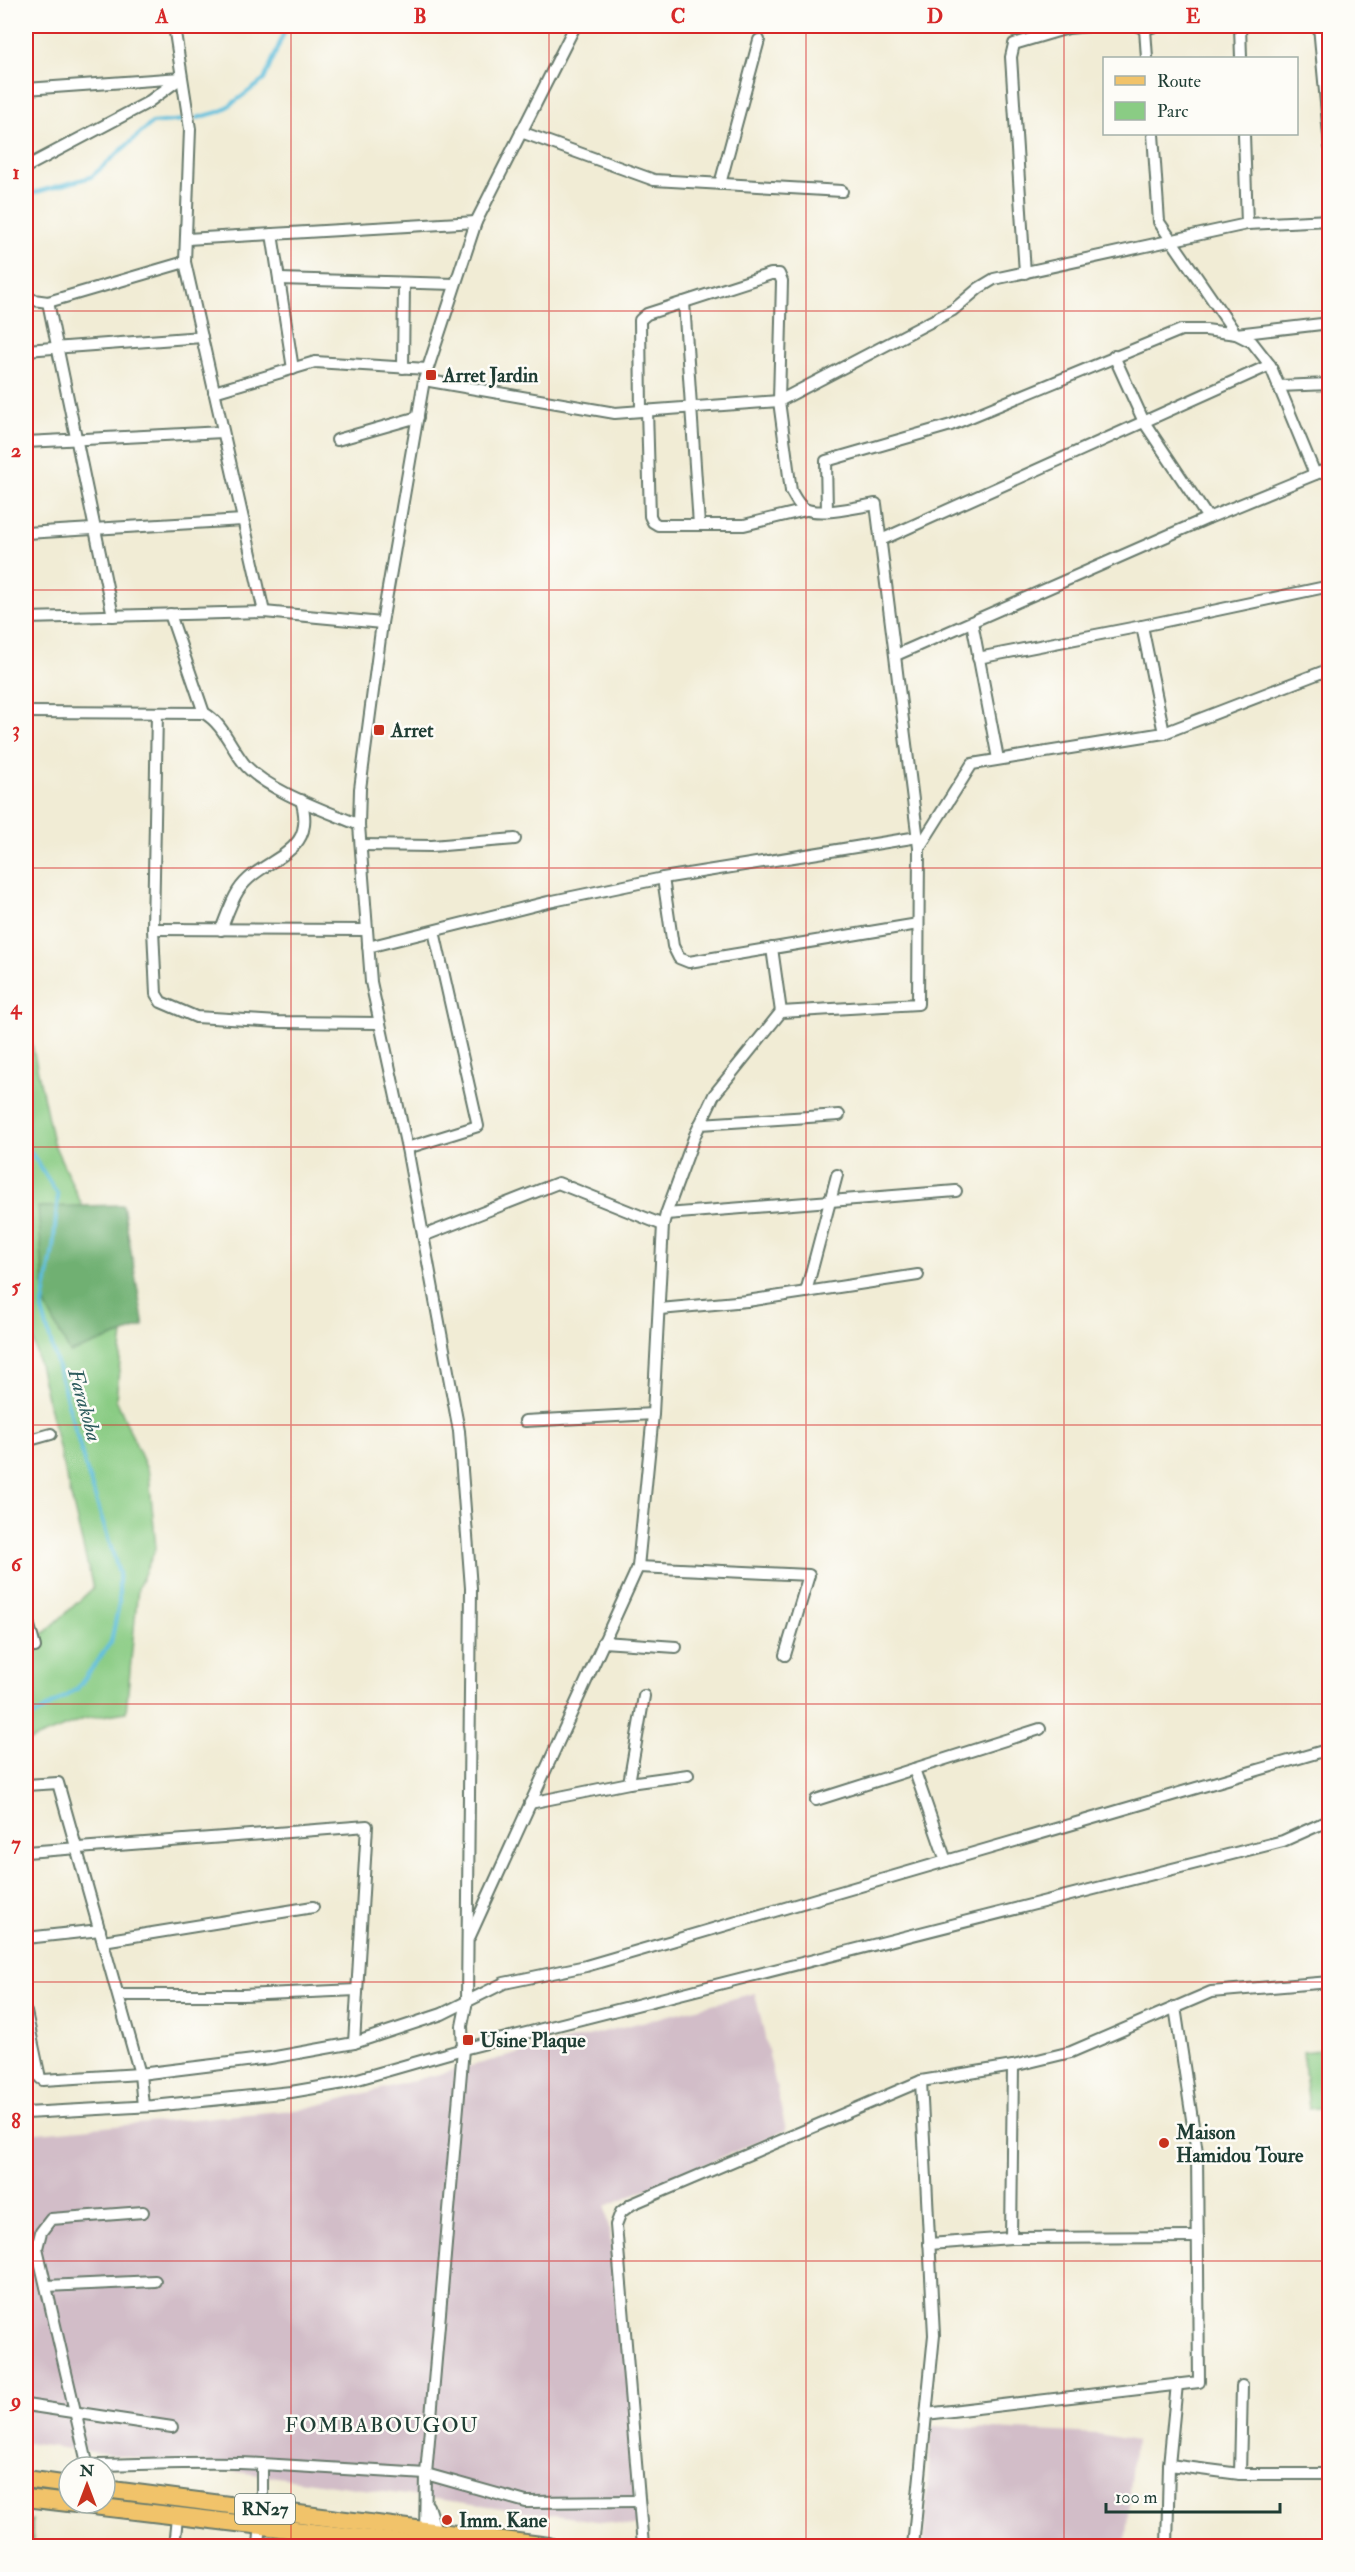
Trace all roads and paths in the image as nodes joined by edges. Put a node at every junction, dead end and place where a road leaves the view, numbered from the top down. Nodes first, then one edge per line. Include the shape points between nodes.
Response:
1 (174, 26) edge
2 (575, 26) edge
3 (1089, 26) edge
4 (1240, 26) edge
5 (1318, 26) edge
6 (1146, 27) edge
7 (759, 40) dead end
8 (1147, 57) edge
9 (1241, 57) edge
10 (181, 78) junction
11 (26, 88) edge
12 (521, 132) junction
13 (1153, 135) edge
14 (1244, 135) edge
15 (1329, 147) edge
16 (26, 167) edge
17 (720, 184) junction
18 (842, 190) dead end
19 (1329, 220) edge
20 (476, 222) junction
21 (1247, 224) junction
22 (272, 234) junction
23 (187, 239) junction
24 (1172, 240) junction
25 (185, 262) junction
26 (1025, 273) junction
27 (279, 279) junction
28 (404, 283) junction
29 (455, 284) junction
30 (26, 299) edge
31 (48, 302) junction
32 (684, 302) junction
33 (1329, 323) edge
34 (1236, 334) junction
35 (202, 337) junction
36 (58, 347) junction
37 (26, 350) edge
38 (1114, 357) junction
39 (1270, 365) junction
40 (403, 368) junction
41 (293, 369) junction
42 (426, 374) junction
43 (1329, 384) edge
44 (1278, 386) junction
45 (214, 393) junction
46 (779, 401) junction
47 (691, 407) junction
48 (644, 411) junction
49 (418, 417) junction
50 (1144, 422) junction
51 (223, 432) junction
52 (77, 439) junction
53 (337, 440) dead end
54 (26, 442) edge
55 (1329, 468) edge
56 (1315, 474) junction
57 (807, 510) junction
58 (826, 511) junction
59 (1208, 518) junction
60 (243, 520) junction
61 (699, 525) junction
62 (96, 529) junction
63 (26, 533) edge
64 (881, 540) junction
65 (1329, 586) edge
66 (264, 612) junction
67 (170, 614) junction
68 (113, 616) junction
69 (26, 618) edge
70 (972, 622) junction
71 (382, 623) junction
72 (1142, 626) junction
73 (896, 655) junction
74 (978, 658) junction
75 (1329, 669) edge
76 (26, 712) edge
77 (157, 713) junction
78 (204, 713) junction
79 (1164, 733) junction
80 (998, 759) junction
81 (301, 800) junction
82 (359, 825) junction
83 (515, 840) dead end
84 (918, 843) junction
85 (361, 845) junction
86 (663, 878) junction
87 (918, 924) junction
88 (153, 929) junction
89 (221, 930) junction
90 (366, 930) junction
91 (434, 931) junction
92 (368, 947) junction
93 (772, 948) junction
94 (781, 1012) junction
95 (379, 1023) junction
96 (839, 1115) dead end
97 (700, 1124) junction
98 (406, 1148) junction
99 (837, 1175) dead end
100 (956, 1191) dead end
101 (830, 1201) junction
102 (664, 1219) junction
103 (423, 1236) junction
104 (918, 1275) dead end
105 (807, 1292) junction
106 (660, 1309) junction
107 (653, 1414) junction
108 (525, 1421) dead end
109 (51, 1434) dead end
110 (26, 1441) edge
111 (638, 1567) junction
112 (26, 1615) edge
113 (603, 1642) junction
114 (35, 1647) dead end
115 (676, 1647) dead end
116 (784, 1655) dead end
117 (644, 1696) dead end
118 (1040, 1729) dead end
119 (1329, 1749) edge
120 (914, 1769) junction
121 (688, 1775) dead end
122 (629, 1783) junction
123 (26, 1785) edge
124 (816, 1800) dead end
125 (530, 1803) junction
126 (1329, 1820) edge
127 (77, 1849) junction
128 (26, 1852) edge
129 (946, 1861) junction
130 (313, 1907) dead end
131 (102, 1935) junction
132 (26, 1938) edge
133 (469, 1939) junction
134 (1329, 1982) edge
135 (357, 1990) junction
136 (119, 1995) junction
137 (467, 2001) junction
138 (1175, 2007) junction
139 (26, 2012) edge
140 (354, 2043) junction
141 (463, 2049) junction
142 (1013, 2066) junction
143 (140, 2074) junction
144 (921, 2081) junction
145 (143, 2106) junction
146 (26, 2113) edge
147 (143, 2212) dead end
148 (1198, 2237) junction
149 (1011, 2238) junction
150 (929, 2244) junction
151 (155, 2282) dead end
152 (46, 2286) junction
153 (1177, 2384) junction
154 (1242, 2386) dead end
155 (26, 2405) edge
156 (76, 2414) junction
157 (926, 2414) junction
158 (172, 2427) dead end
159 (85, 2455) edge
160 (262, 2464) junction
161 (1169, 2465) junction
162 (117, 2466) edge
163 (426, 2474) junction
164 (1240, 2474) junction
165 (28, 2480) edge
166 (1329, 2480) edge
167 (57, 2484) edge
168 (117, 2491) edge
169 (27, 2498) edge
170 (639, 2501) junction
171 (262, 2509) junction
172 (177, 2518) junction
173 (260, 2527) junction
174 (431, 2542) edge
175 (174, 2547) edge
176 (258, 2547) edge
177 (549, 2547) edge
178 (643, 2547) edge
179 (913, 2547) edge
180 (1167, 2547) edge

1 - 10 street
2 - 12 street
3 - 26 street via 1068,27 1014,44 1011,57
4 - 9 street
5 - 15 street
6 - 8 street
7 - 17 street
10 - 11 street
10 - 16 street via 147,103
10 - 23 street via 190,129
12 - 17 street via 654,180
12 - 20 street
13 - 24 street via 1159,222
14 - 21 street
17 - 18 street
19 - 21 street
20 - 22 street
20 - 29 street
21 - 24 street
22 - 23 street
22 - 27 street
23 - 25 street
24 - 26 street
24 - 34 street
25 - 31 street
25 - 35 street
26 - 46 street via 994,279 953,310
27 - 28 street
27 - 41 street
28 - 29 street
28 - 40 street
29 - 42 street
30 - 31 street
31 - 36 street
32 - 46 street via 779,274
32 - 47 street
32 - 48 street via 640,320
33 - 34 street
34 - 38 street via 1180,330
34 - 39 street via 1252,342
35 - 36 street
35 - 45 street
36 - 37 street
36 - 52 street
38 - 50 street
38 - 58 street via 951,425 826,461
39 - 44 street
39 - 50 street
40 - 41 street via 315,362
40 - 42 street
41 - 45 street
42 - 48 street via 615,413
42 - 49 street
43 - 44 street
44 - 56 street
45 - 51 street
46 - 47 street
46 - 57 street via 791,491
47 - 48 street
47 - 61 street
48 - 61 street via 650,516 658,525
49 - 53 street
49 - 71 street
50 - 59 street
50 - 64 street
51 - 52 street
51 - 60 street
52 - 54 street
52 - 62 street
55 - 56 street
56 - 59 street
57 - 58 street
57 - 61 street via 744,525
58 - 64 street via 876,504
59 - 70 street
60 - 62 street
60 - 66 street
62 - 63 street
62 - 68 street
64 - 73 street
65 - 72 street
66 - 67 street
66 - 71 street
67 - 68 street
67 - 78 street
68 - 69 street
70 - 73 street
70 - 74 street
71 - 82 street via 360,789
72 - 74 street
72 - 79 street
73 - 84 street
74 - 80 street
75 - 79 street
76 - 77 street
77 - 78 street
77 - 88 street
78 - 81 street via 214,718 248,768
79 - 80 street
80 - 84 street via 972,764
81 - 82 street
81 - 89 street via 306,816 297,845 238,890
82 - 85 street
83 - 85 street via 432,846
84 - 86 street
84 - 87 street
85 - 90 street
86 - 91 street
86 - 93 street via 673,946 679,958 690,962
87 - 93 street
87 - 94 street via 918,1004
88 - 89 street
88 - 95 street via 156,994 161,1002 178,1011 196,1017 278,1022
89 - 90 street
90 - 92 street
91 - 92 street
91 - 98 street via 478,1126
92 - 95 street
93 - 94 street
94 - 97 street via 714,1095
95 - 98 street
96 - 97 street
97 - 102 street
98 - 103 street
99 - 101 street
100 - 101 street
101 - 102 street
101 - 105 street
102 - 103 street via 558,1184
102 - 106 street
103 - 133 street via 459,1431 471,1588
104 - 105 street
105 - 106 street
106 - 107 street
107 - 108 street
107 - 111 street
109 - 110 street
111 - 113 street
111 - 116 street via 808,1575
112 - 114 street
113 - 115 street
113 - 125 street
117 - 122 street
118 - 120 street
119 - 129 street
120 - 124 street
120 - 129 street
121 - 122 street
122 - 125 street
123 - 127 street via 58,1783
125 - 133 street
126 - 141 street via 1283,1841
127 - 128 street
127 - 131 street
127 - 135 street via 367,1826
129 - 137 street via 586,1966 504,1983
130 - 131 street
131 - 132 street
131 - 136 street
133 - 137 street
134 - 138 street via 1211,1992
135 - 136 street
135 - 140 street
136 - 143 street
137 - 140 street via 442,2014
137 - 141 street
138 - 142 street via 1071,2052
138 - 148 street via 1197,2152
139 - 143 street via 41,2080
140 - 143 street
141 - 145 street via 344,2083
141 - 163 street
142 - 144 street
142 - 149 street
143 - 145 street
144 - 150 street
144 - 170 street via 621,2212 616,2224
145 - 146 street
147 - 152 street via 51,2219 41,2232 37,2248
148 - 149 street
148 - 153 street via 1199,2382
149 - 150 street
150 - 157 street via 934,2335
151 - 152 street
152 - 156 street
153 - 157 street
153 - 161 street
154 - 164 street
155 - 156 street
156 - 158 street
156 - 159 street
157 - 179 street
160 - 162 street via 222,2461
160 - 163 street
160 - 171 street
161 - 164 street
161 - 180 street
163 - 170 street via 526,2502
163 - 174 street
164 - 166 street via 1329,2474
165 - 167 main road
168 - 171 main road, RN27
169 - 172 main road, RN27
170 - 178 street
171 - 173 street
171 - 174 main road, RN27
172 - 173 main road, RN27
172 - 175 street
173 - 174 main road, RN27
173 - 176 street
174 - 177 main road, RN27

